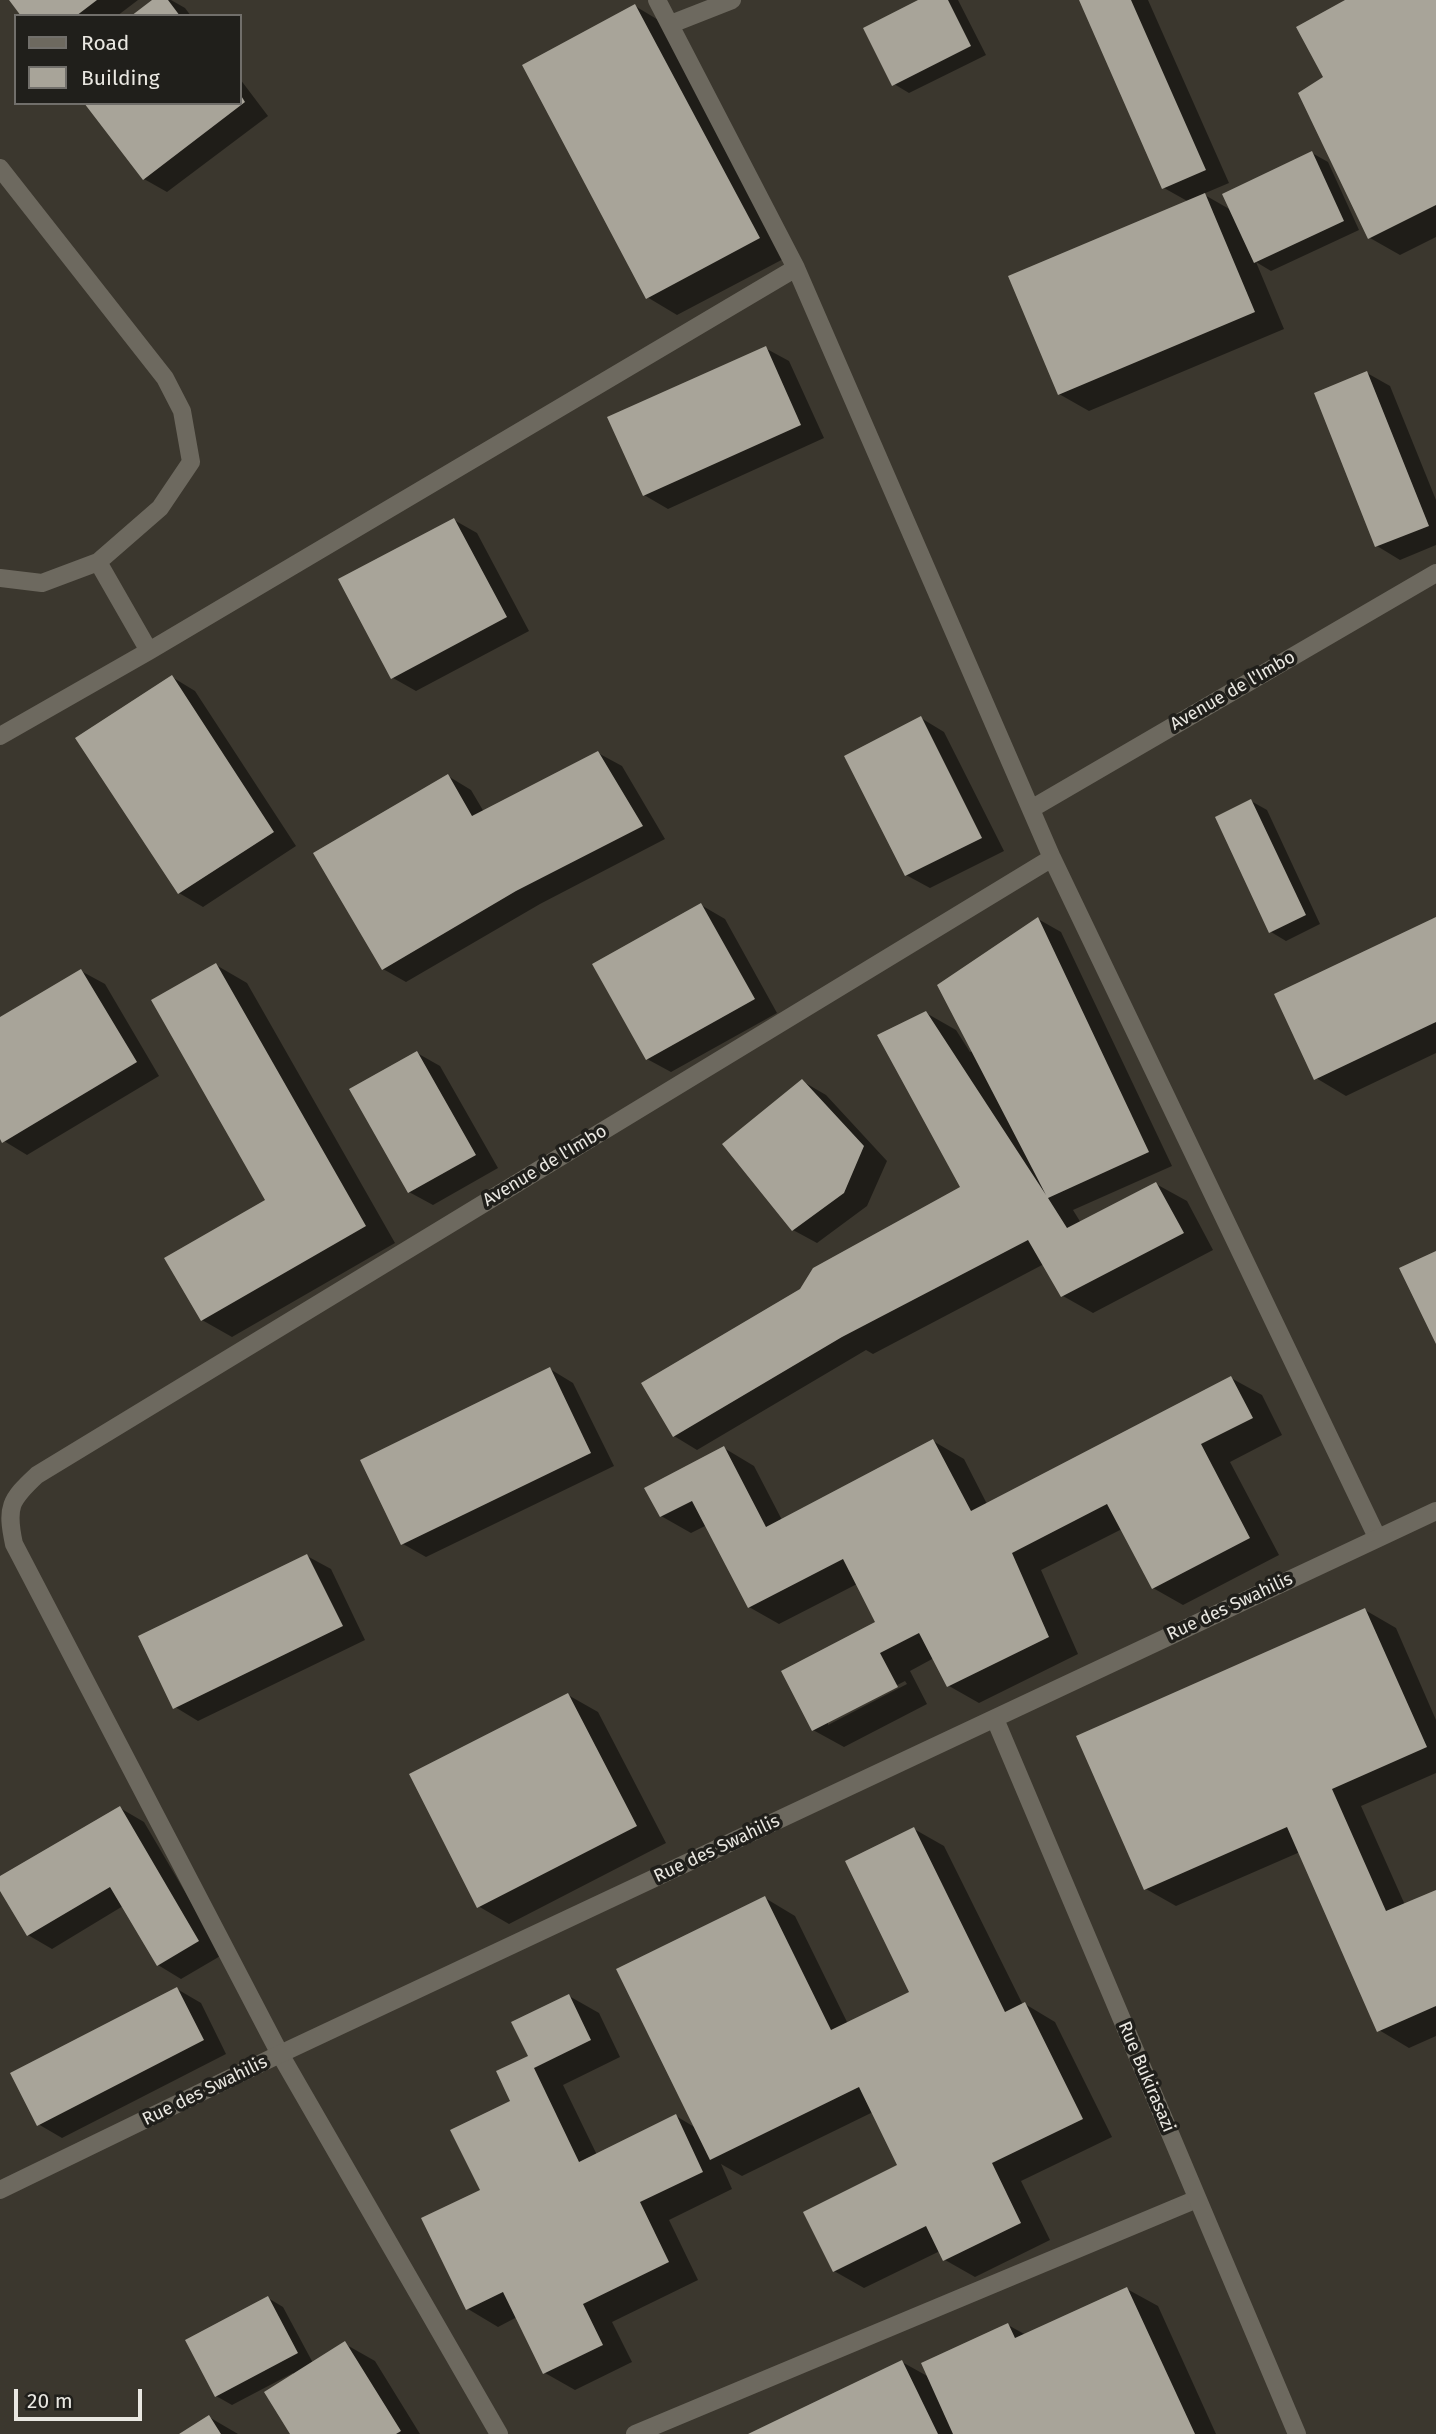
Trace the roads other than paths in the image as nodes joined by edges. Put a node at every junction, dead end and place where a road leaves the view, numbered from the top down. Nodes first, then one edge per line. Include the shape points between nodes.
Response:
1 (657, 0) edge
2 (732, 0) edge
3 (671, 24) junction
4 (0, 167) edge
5 (796, 268) junction
6 (98, 562) junction
7 (1436, 573) edge
8 (0, 578) edge
9 (149, 651) junction
10 (0, 736) edge
11 (1031, 808) junction
12 (1052, 858) junction
13 (1436, 1511) edge
14 (1377, 1537) junction
15 (996, 1719) junction
16 (280, 2054) junction
17 (0, 2190) edge
18 (1197, 2199) junction
19 (499, 2434) edge
20 (635, 2434) edge
21 (1297, 2434) edge

1 - 3 street
2 - 3 street
3 - 5 street
4 - 6 street via 166,378 182,411 191,462 160,508
5 - 9 street
5 - 11 street
6 - 8 street via 41,583
6 - 9 street
7 - 11 street, Avenue de l'Imbo
9 - 10 street
11 - 12 street
12 - 14 street
12 - 16 street, Avenue de l'Imbo via 37,1475 17,1493 8,1517 14,1544
13 - 14 street, Rue des Swahilis
14 - 15 street, Rue des Swahilis
15 - 16 street, Rue des Swahilis
15 - 18 street, Rue Bukirasazi
16 - 17 street, Rue des Swahilis
16 - 19 street, Avenue de l'Imbo
18 - 20 street
18 - 21 street, Rue Bukirasazi

